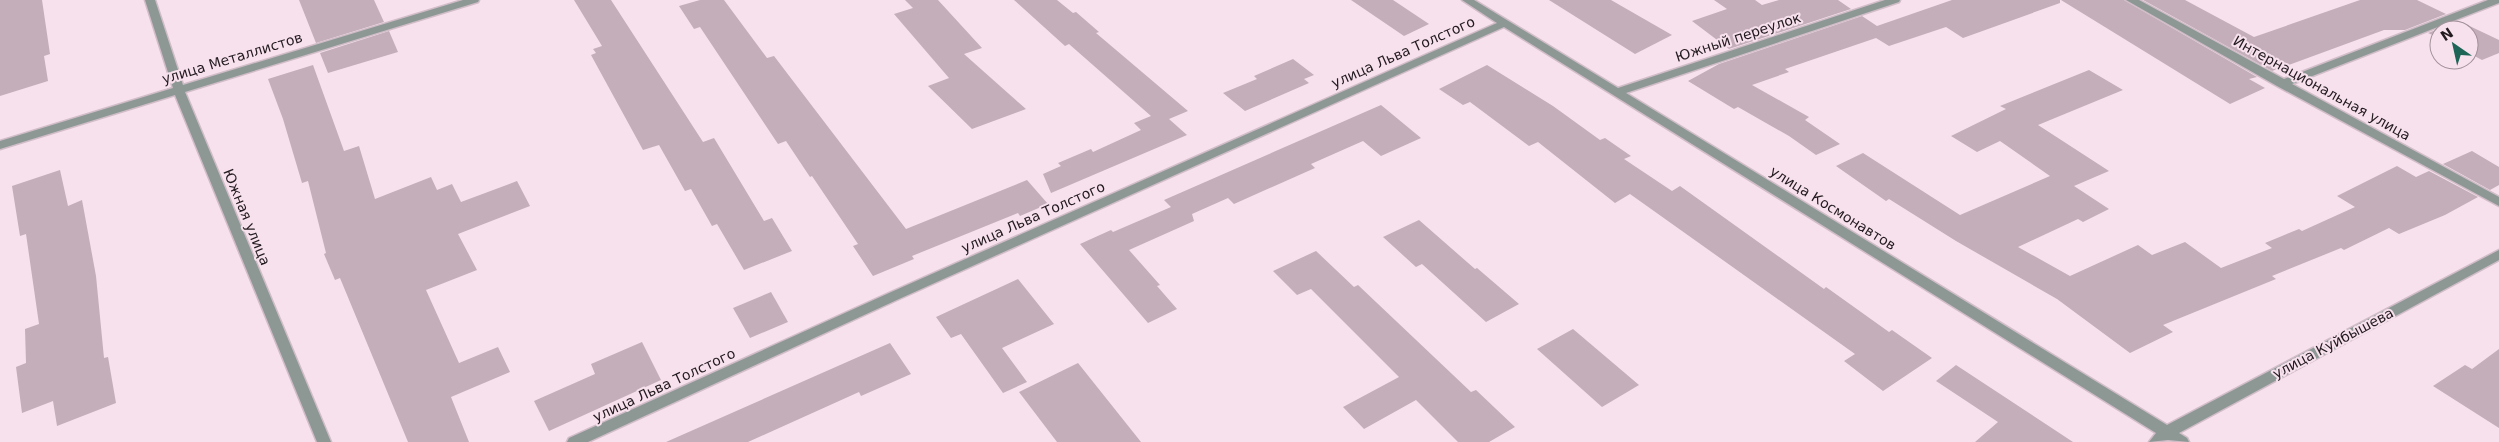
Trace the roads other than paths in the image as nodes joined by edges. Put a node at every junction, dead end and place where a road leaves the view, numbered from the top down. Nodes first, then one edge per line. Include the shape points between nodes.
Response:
1 (150, 0) edge
2 (474, 0) edge
3 (1467, 0) edge
4 (1895, 0) edge
5 (2131, 0) edge
6 (2497, 0) edge
7 (1505, 23) junction
8 (2281, 84) junction
9 (179, 90) junction
10 (1618, 92) junction
11 (0, 145) edge
12 (2499, 202) edge
13 (2499, 254) edge
14 (2161, 437) edge
15 (324, 442) edge
16 (574, 442) edge
17 (2182, 442) edge

1 - 9 street, Южная улица
2 - 9 street, улица Металлистов
3 - 7 street, улица Космонавтов
4 - 10 street, Южный переулок
5 - 8 street, Интернациональная улица
6 - 8 street
7 - 10 street, улица Космонавтов
7 - 16 street, улица Льва Толстого
8 - 12 street, Интернациональная улица
9 - 11 street, улица Металлистов
9 - 15 street, Южная улица
10 - 14 street, улица Космонавтов
13 - 14 street, улица Куйбышева
14 - 17 street, улица Космонавтов

